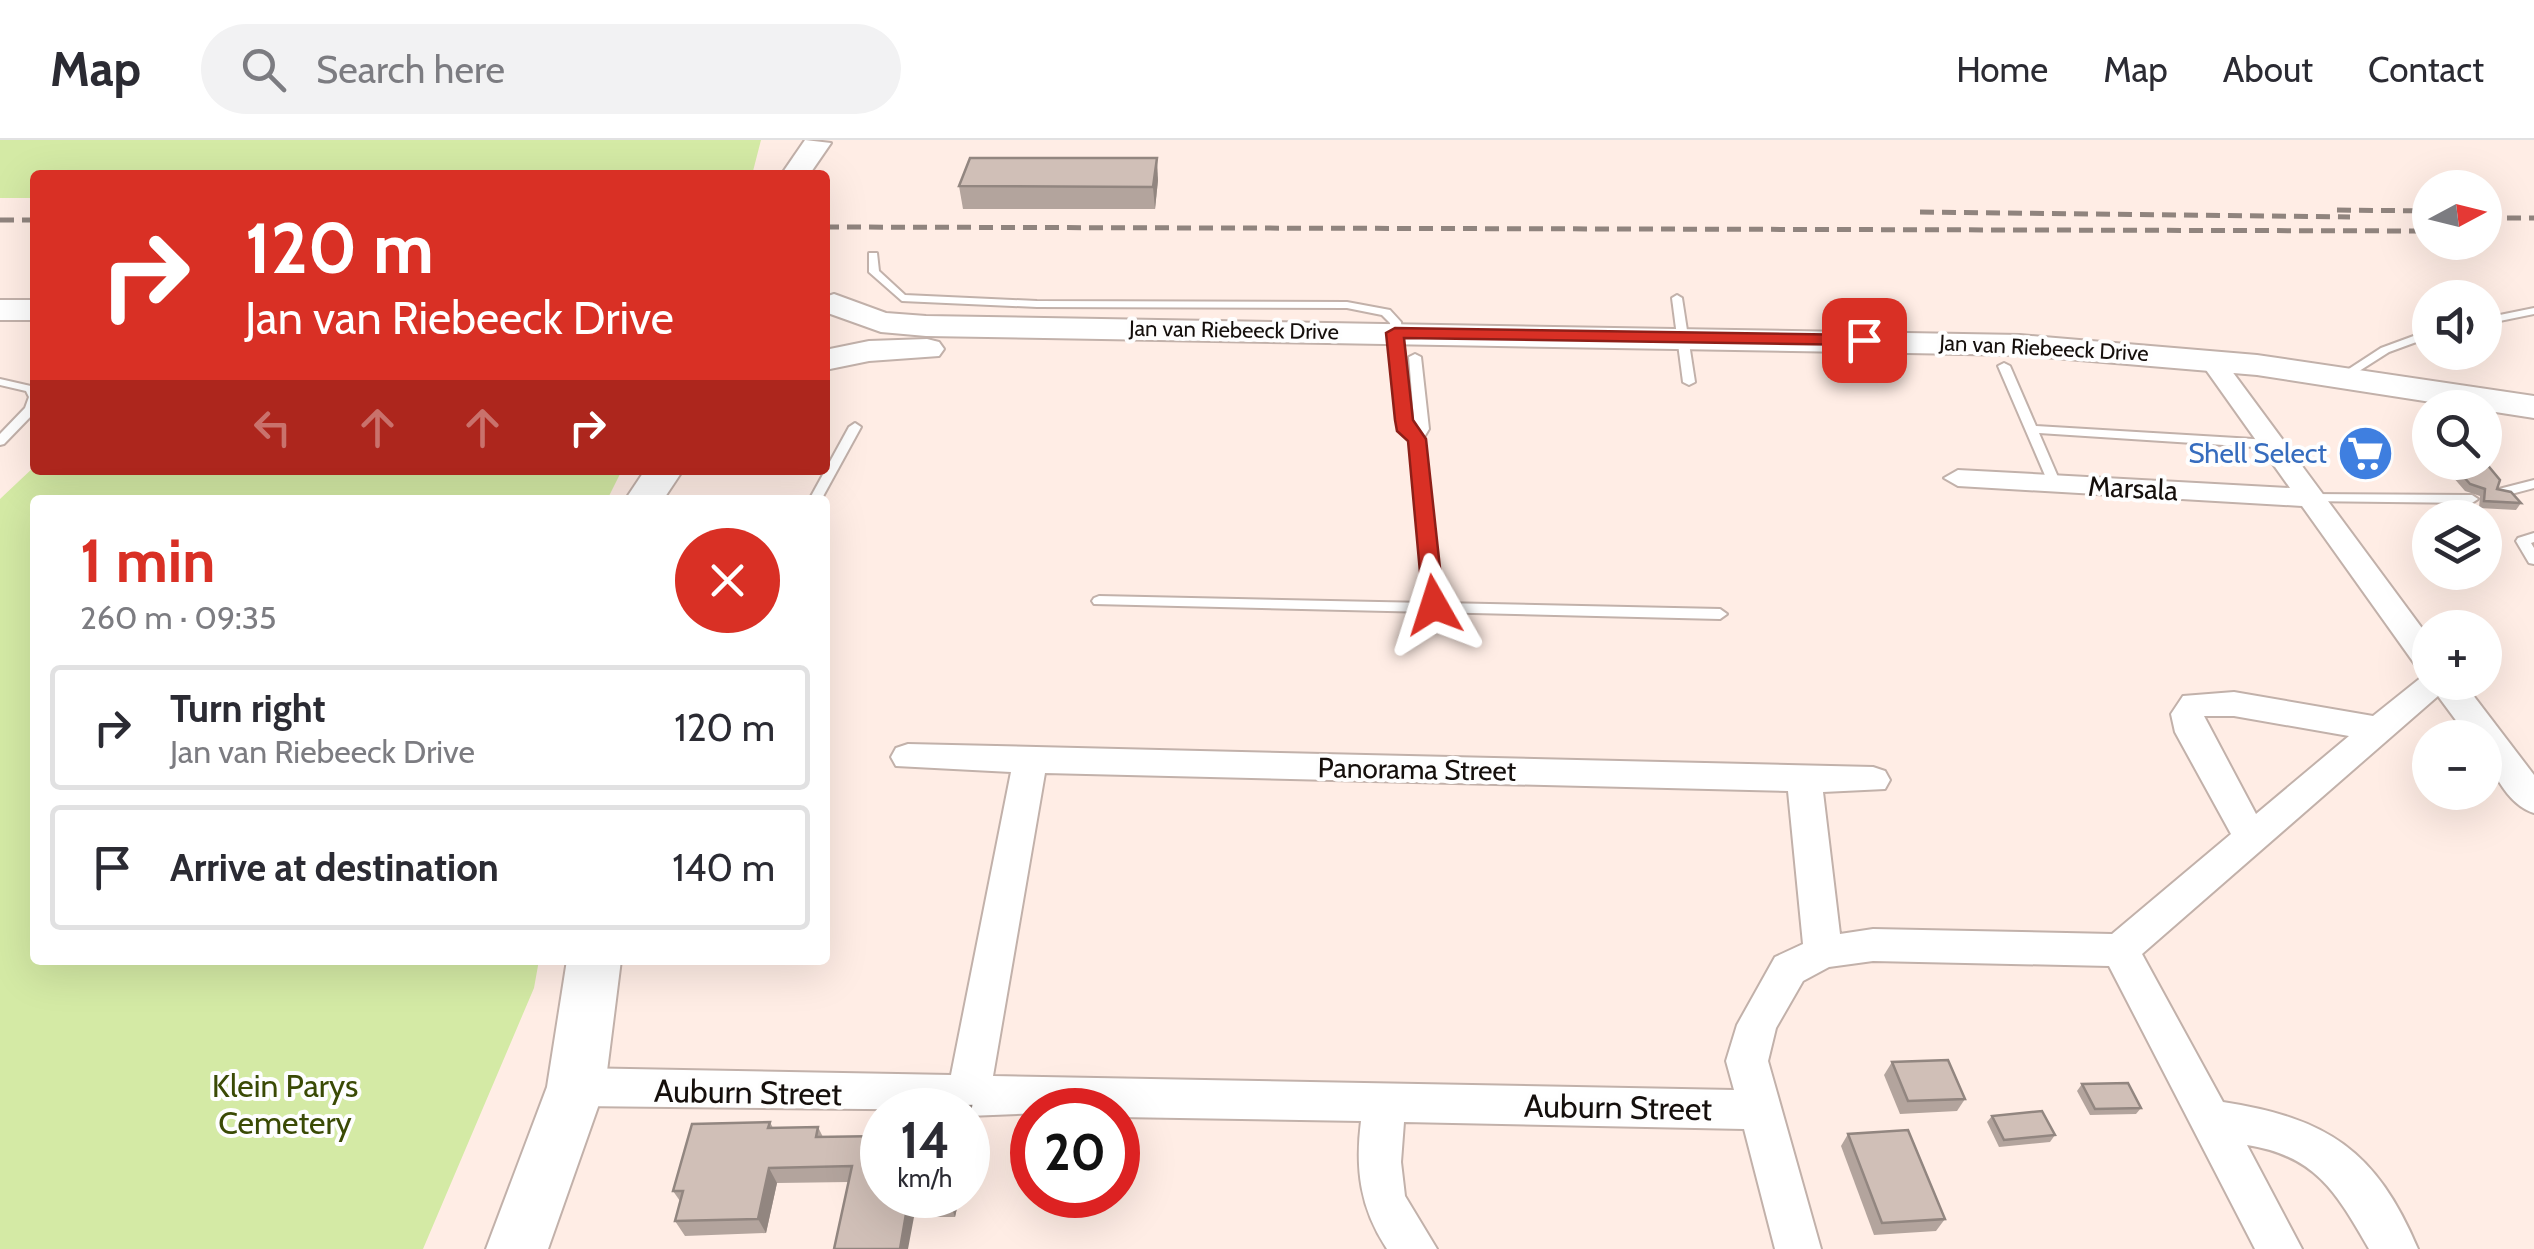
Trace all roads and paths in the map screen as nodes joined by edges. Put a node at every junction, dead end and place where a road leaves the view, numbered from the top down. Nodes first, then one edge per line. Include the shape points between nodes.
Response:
1 (818, 142) edge
2 (798, 170) edge
3 (813, 170) edge
4 (873, 255) dead end
5 (1677, 298) dead end
6 (830, 301) edge
7 (830, 302) edge
8 (0, 310) edge
9 (30, 310) edge
10 (2534, 312) edge
11 (2502, 319) edge
12 (0, 334) edge
13 (30, 334) edge
14 (2412, 340) edge
15 (830, 343) edge
16 (1403, 349) junction
17 (830, 359) edge
18 (1687, 360) junction
19 (2004, 366) junction
20 (2220, 372) junction
21 (2341, 378) junction
22 (0, 382) edge
23 (30, 388) edge
24 (2534, 406) edge
25 (2412, 409) edge
26 (30, 412) edge
27 (2502, 422) edge
28 (855, 426) dead end
29 (2534, 427) edge
30 (2032, 429) junction
31 (0, 440) edge
32 (2270, 444) junction
33 (830, 472) edge
34 (1958, 478) dead end
35 (2055, 484) junction
36 (2534, 484) edge
37 (2500, 492) edge
38 (2309, 498) junction
39 (2472, 498) dead end
40 (2534, 537) edge
41 (2534, 560) edge
42 (1099, 600) dead end
43 (1434, 605) junction
44 (1720, 614) dead end
45 (2412, 638) edge
46 (2413, 700) edge
47 (2459, 700) edge
48 (2379, 729) junction
49 (908, 757) dead end
50 (1030, 761) junction
51 (1804, 778) junction
52 (1873, 780) dead end
53 (2534, 800) edge
54 (2251, 838) junction
55 (2120, 950) junction
56 (1823, 952) junction
57 (593, 965) edge
58 (576, 1087) junction
59 (970, 1088) edge
60 (860, 1094) edge
61 (990, 1097) edge
62 (1385, 1101) junction
63 (1760, 1110) junction
64 (2211, 1120) junction
65 (518, 1249) edge
66 (1414, 1249) edge
67 (1798, 1249) edge
68 (2279, 1249) edge
69 (2395, 1249) edge

1 - 2 main road
1 - 3 main road
4 - 16 lane via 874,272 902,298 1348,305 1386,312
5 - 18 lane
6 - 16 main road, Jan van Riebeeck Drive via 858,316 904,325
7 - 15 main road via 839,318
8 - 9 main road
10 - 11 lane
12 - 13 main road
14 - 21 lane
16 - 17 main road, Jan van Riebeeck Drive via 915,348
16 - 18 main road, Jan van Riebeeck Drive
16 - 43 lane via 1404,420 1417,439
18 - 19 main road, Jan van Riebeeck Drive
18 - 20 main road, Jan van Riebeeck Drive via 2020,345
19 - 20 main road, Jan van Riebeeck Drive
19 - 30 lane
20 - 21 main road, Jan van Riebeeck Drive
20 - 25 main road, Jan van Riebeeck Drive
20 - 32 street
21 - 24 main road, Jan van Riebeeck Drive
22 - 23 lane
26 - 31 lane
27 - 29 main road
28 - 33 lane
30 - 32 lane
30 - 35 lane
32 - 38 street
34 - 35 street, Marsala
35 - 38 street, Marsala
36 - 37 lane
38 - 39 lane
38 - 45 street
40 - 41 lane via 2524,541
42 - 43 lane
43 - 44 lane
46 - 48 street
47 - 53 street
48 - 54 street
48 - 54 street via 2234,704 2195,704 2187,714 2192,732
49 - 50 street, Panorama Street
50 - 51 street, Panorama Street
50 - 59 street
51 - 52 street, Panorama Street
51 - 56 street
54 - 55 street
55 - 56 street, Auburn Street via 1872,945
55 - 64 street
56 - 63 street, Auburn Street via 1788,969 1756,1024 1747,1062
57 - 58 main road
58 - 60 street, Auburn Street
58 - 65 main road
61 - 62 street, Auburn Street
62 - 63 street, Auburn Street
62 - 66 street via 1376,1177 1392,1222
63 - 67 street
64 - 68 street
64 - 69 street via 2299,1137 2324,1154 2346,1172

